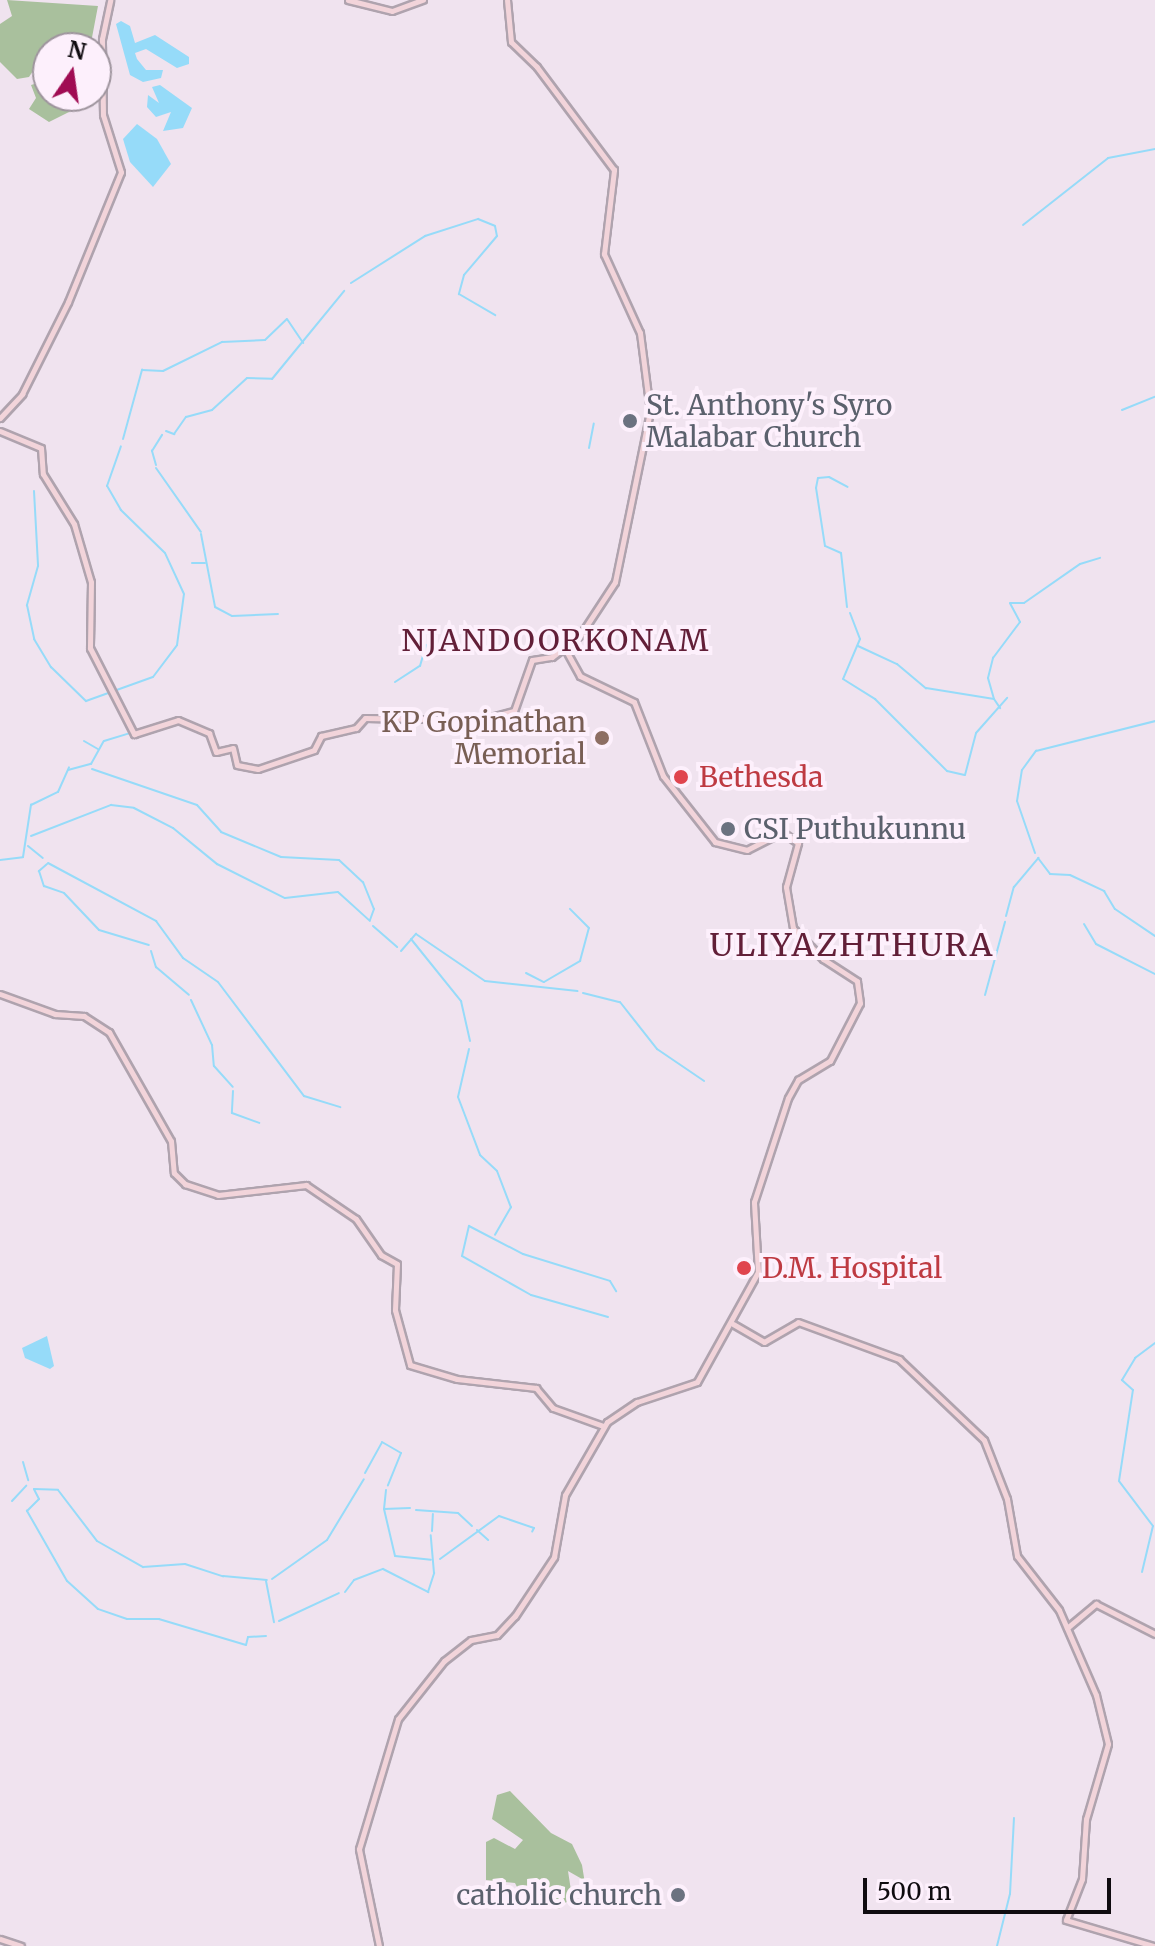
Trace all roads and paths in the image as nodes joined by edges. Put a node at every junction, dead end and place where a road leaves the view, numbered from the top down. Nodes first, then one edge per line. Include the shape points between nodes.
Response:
1 (110, 0) edge
2 (348, 0) edge
3 (423, 0) edge
4 (507, 0) edge
5 (0, 418) edge
6 (0, 431) edge
7 (565, 649) junction
8 (0, 994) edge
9 (733, 1324) junction
10 (603, 1426) junction
11 (1067, 1628) junction
12 (1155, 1634) edge
13 (0, 1939) edge
14 (21, 1946) edge
15 (379, 1946) edge
16 (1153, 1946) edge

1 - 5 main road via 102,39 103,115 121,172 68,302 22,394
2 - 3 main road via 392,11
4 - 7 main road via 511,42 537,67 614,170 617,187 604,254 640,333 650,411 615,582 592,622
6 - 7 main road via 39,445 46,479 74,524 92,589 87,638 134,734 178,720 209,733 216,752 234,750 240,767 272,768 314,750 325,734 356,728 365,718 452,721 511,713 529,682 532,660
7 - 9 main road via 580,676 634,702 663,776 715,842 747,850 782,832 798,843 786,887 793,928 857,981 861,996 830,1061 798,1080 788,1098 754,1202 760,1264
8 - 10 main road via 55,1014 84,1016 109,1032 171,1141 174,1173 185,1184 218,1195 306,1185 356,1219 381,1255 397,1264 397,1323 414,1368 536,1388 553,1408
9 - 10 main road via 693,1385 637,1402
9 - 11 main road via 764,1342 794,1323 813,1326 907,1364 984,1440 1007,1499 1017,1556
10 - 15 main road via 565,1495 554,1557 515,1616 497,1635 471,1640 444,1661 398,1719 359,1849
11 - 12 main road via 1096,1604
11 - 16 main road via 1096,1695 1108,1750 1086,1819 1082,1879 1066,1920
13 - 14 main road

